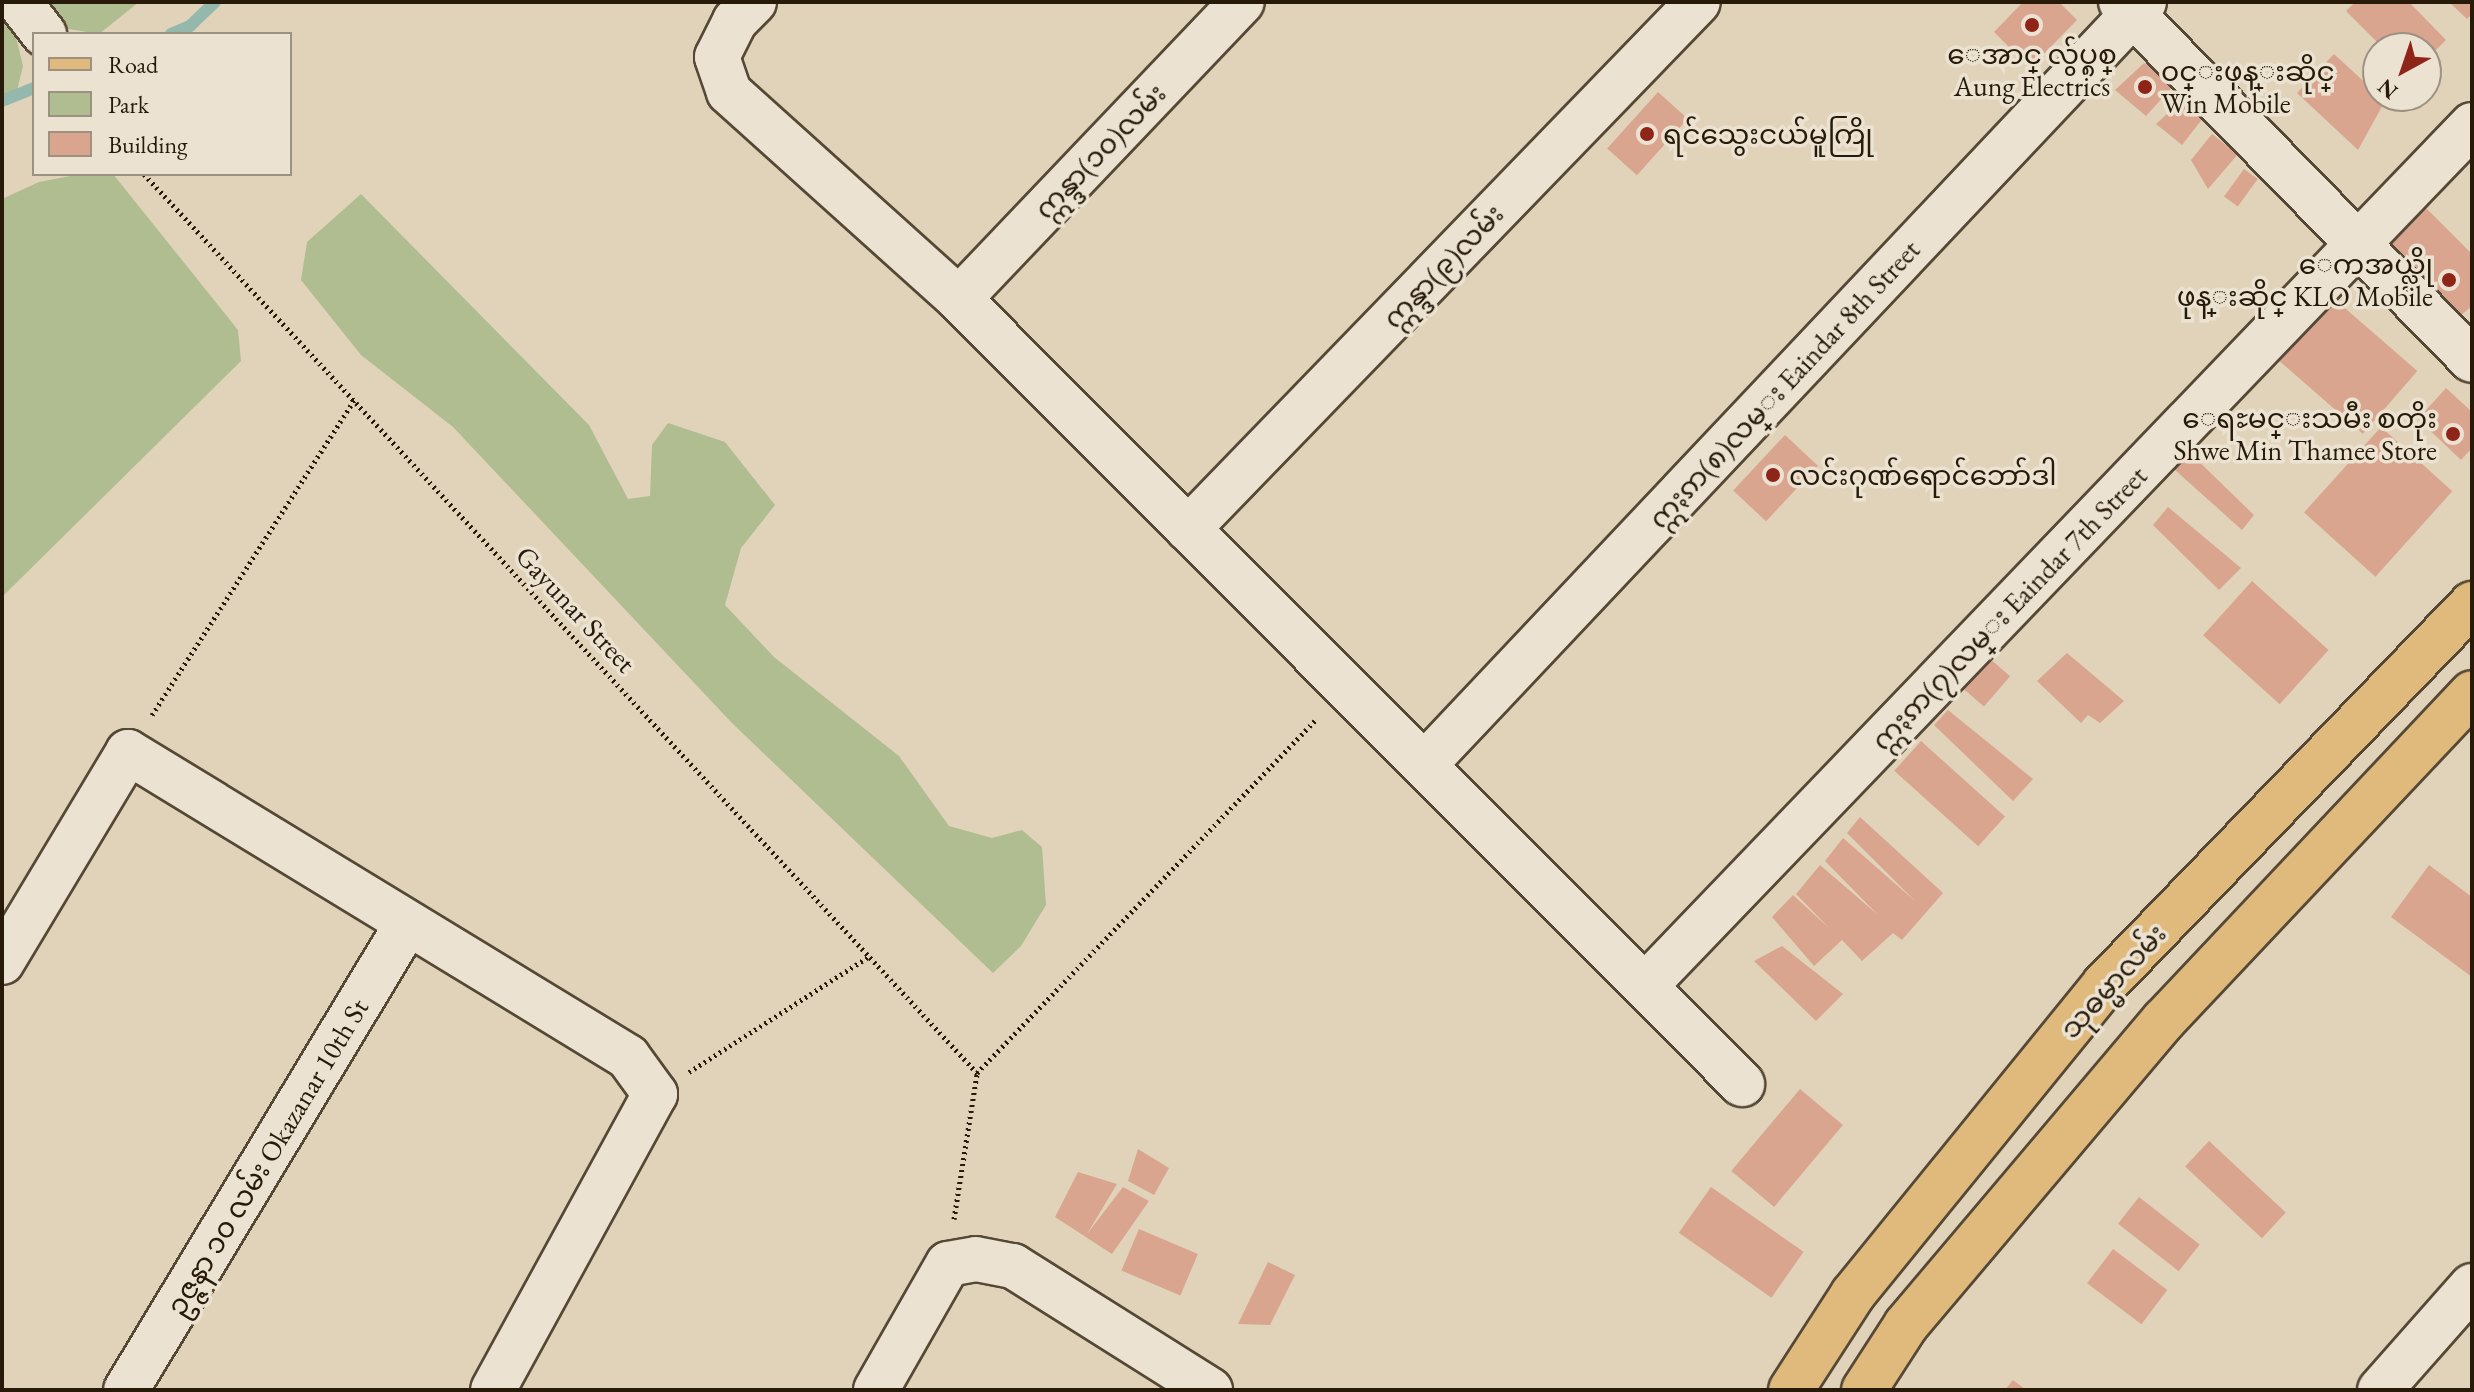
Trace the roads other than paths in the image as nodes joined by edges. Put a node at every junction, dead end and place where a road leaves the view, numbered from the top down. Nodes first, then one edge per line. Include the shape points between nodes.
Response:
1 (19, 2) edge
2 (754, 2) edge
3 (1242, 2) edge
4 (1698, 2) edge
5 (2132, 6) edge
6 (42, 32) edge
7 (2472, 125) edge
8 (2360, 245) junction
9 (959, 299) junction
10 (2472, 360) edge
11 (1188, 529) junction
12 (2472, 604) edge
13 (2472, 693) edge
14 (1424, 765) junction
15 (407, 924) junction
16 (2, 962) edge
17 (1645, 986) junction
18 (1742, 1084) dead end
19 (2472, 1286) edge
20 (126, 1390) edge
21 (493, 1390) edge
22 (876, 1390) edge
23 (1210, 1390) edge
24 (1791, 1390) edge
25 (1864, 1390) edge
26 (2380, 1390) edge

1 - 6 street
2 - 9 street via 735,21 717,57 729,92
3 - 9 street, ဣန္ဒာ(၁၀)လမ်း
4 - 11 street, ဣန္ဒာ(၉)လမ်း
5 - 8 street
5 - 14 street, ဣႏၵာ(၈)လမ္း Eaindar 8th Street
7 - 8 street, ဣႏၵာ(၇)လမ္း Eaindar 7th Street
8 - 10 street
8 - 17 street, ဣႏၵာ(၇)လမ္း Eaindar 7th Street
9 - 11 street
11 - 14 street
12 - 24 main road, သုဓမ္မာလမ်း via 2104,985 1853,1294
13 - 25 main road via 2164,1020 1906,1325
14 - 17 street
15 - 16 street via 128,752
15 - 20 street, ဥဇ္ဇနာ ၁၀ လမ်း Okazanar 10th St
15 - 21 street via 628,1057 655,1094
17 - 18 street
19 - 26 street
22 - 23 street via 948,1264 976,1259 1013,1266

